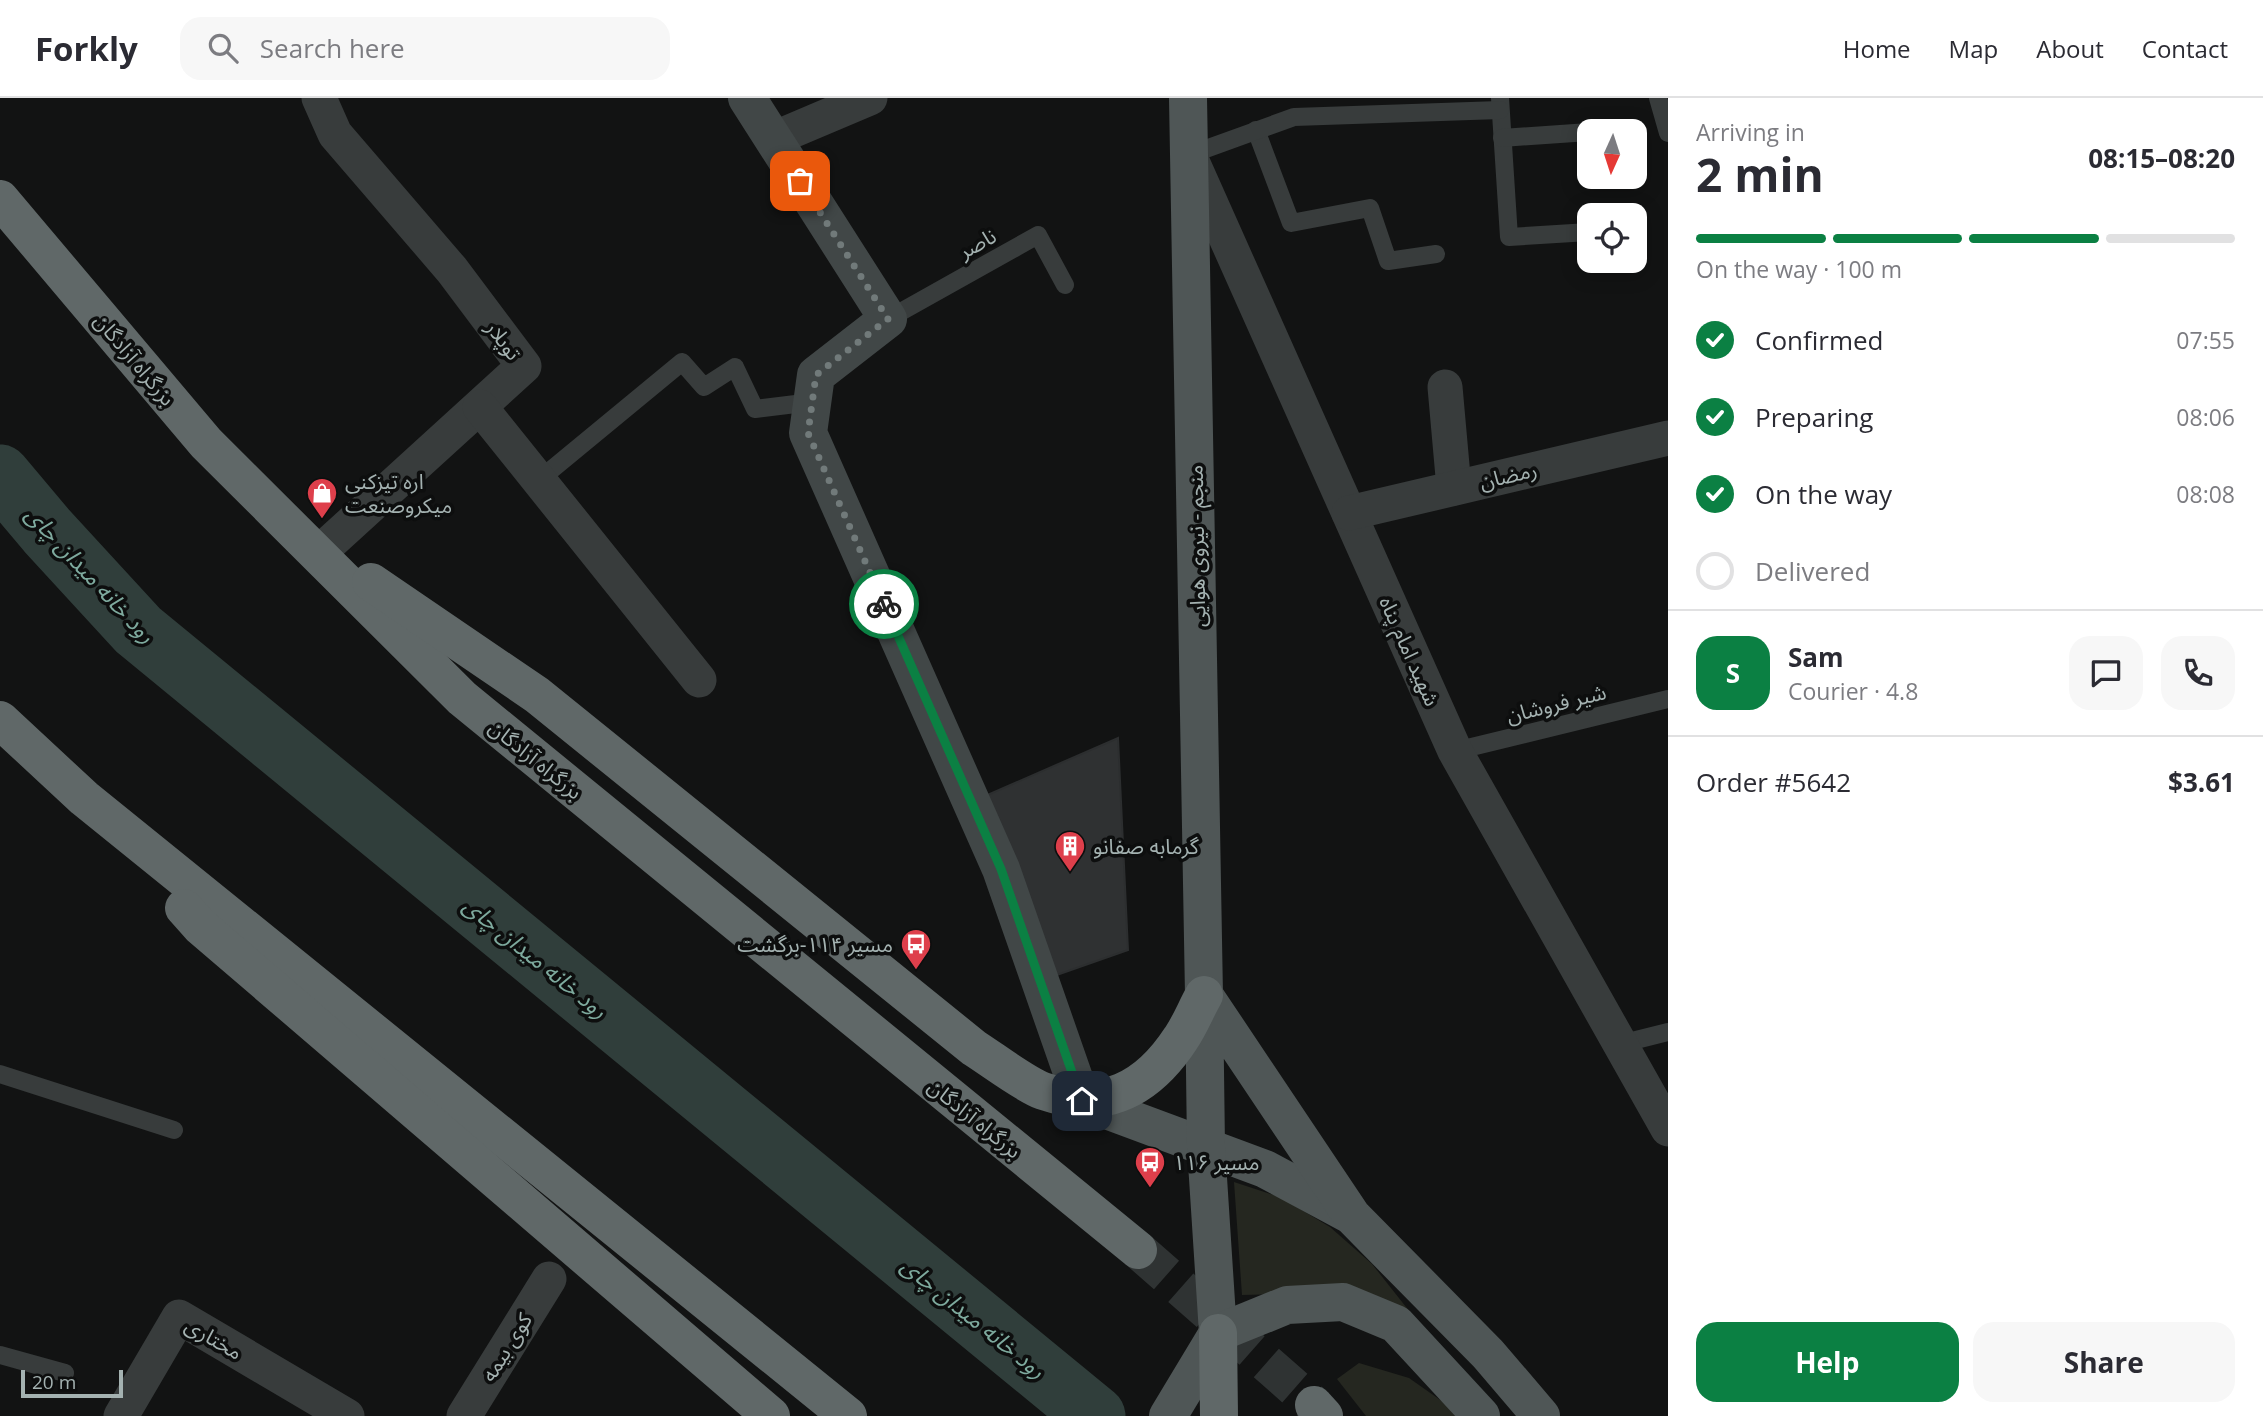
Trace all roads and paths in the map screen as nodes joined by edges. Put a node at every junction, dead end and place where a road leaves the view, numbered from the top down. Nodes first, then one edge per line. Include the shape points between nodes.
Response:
1 (319, 98) edge
2 (747, 98) edge
3 (870, 98) edge
4 (1188, 98) edge
5 (1658, 98) edge
6 (1500, 104) edge
7 (1256, 130) junction
8 (1577, 133) edge
9 (1668, 133) edge
10 (1502, 138) junction
11 (773, 139) junction
12 (1189, 155) junction
13 (0, 199) edge
14 (1577, 233) edge
15 (1436, 254) dead end
16 (1065, 285) dead end
17 (888, 319) junction
18 (1446, 387) dead end
19 (812, 402) junction
20 (480, 407) junction
21 (1668, 438) edge
22 (539, 481) junction
23 (1454, 488) junction
24 (1349, 513) junction
25 (309, 540) junction
26 (699, 680) dead end
27 (1668, 699) edge
28 (0, 720) edge
29 (1455, 751) junction
30 (84, 798) junction
31 (1203, 995) junction
32 (1668, 1032) edge
33 (1620, 1044) junction
34 (0, 1074) edge
35 (1082, 1101) junction
36 (1668, 1129) edge
37 (174, 1130) dead end
38 (1206, 1147) junction
39 (1352, 1216) junction
40 (1138, 1250) tunnel mouth
41 (549, 1279) dead end
42 (1218, 1333) junction
43 (0, 1355) edge
44 (65, 1373) dead end
45 (121, 1416) edge
46 (347, 1416) edge
47 (464, 1416) edge
48 (771, 1416) edge
49 (848, 1416) edge
50 (1168, 1416) edge
51 (1219, 1416) edge
52 (1481, 1416) edge
53 (1541, 1416) edge

1 - 20 street, توپلار via 335,134 452,270 524,366
2 - 11 street
3 - 11 street
4 - 12 main road, منجم - نیروی هوایی
5 - 9 lane
6 - 7 lane via 1294,117
6 - 10 lane
7 - 12 lane
7 - 15 lane via 1292,223 1370,208 1388,261
8 - 10 lane
10 - 14 lane via 1509,237
11 - 17 street
12 - 24 street, شهید امام پناه
12 - 31 main road, منجم - نیروی هوایی
13 - 25 highway, بزرگراه آزادگان via 206,443
16 - 17 lane, ناصر via 1038,235
17 - 19 street via 816,375
18 - 23 street
19 - 22 lane via 755,409 735,367 704,387 682,362
19 - 35 street via 808,433 1001,869
20 - 22 street
20 - 25 street, توپلار
21 - 23 street, رمضان
22 - 26 street
23 - 24 street, رمضان
24 - 29 street, شهید امام پناه
25 - 35 highway via 537,695 974,1048 1041,1090
25 - 40 highway, بزرگراه آزادگان via 462,698
27 - 29 lane, شیر فروشان
28 - 30 highway
29 - 33 street, شهید امام پناه
30 - 48 highway via 200,926
30 - 49 highway
31 - 35 highway via 1181,1038 1151,1074 1123,1093
31 - 38 main road, منجم - نیروی هوایی
31 - 39 main road
32 - 33 lane
33 - 36 street, شهید امام پناه
34 - 37 lane
35 - 38 main road
38 - 39 main road via 1265,1168
38 - 42 main road, منجم - نیروی هوایی
39 - 53 main road via 1488,1354
41 - 47 street, کوی بیمه
42 - 50 main road
42 - 51 highway
42 - 52 main road via 1287,1305 1343,1302 1396,1324
43 - 44 lane
45 - 46 street, مختاری via 179,1317

